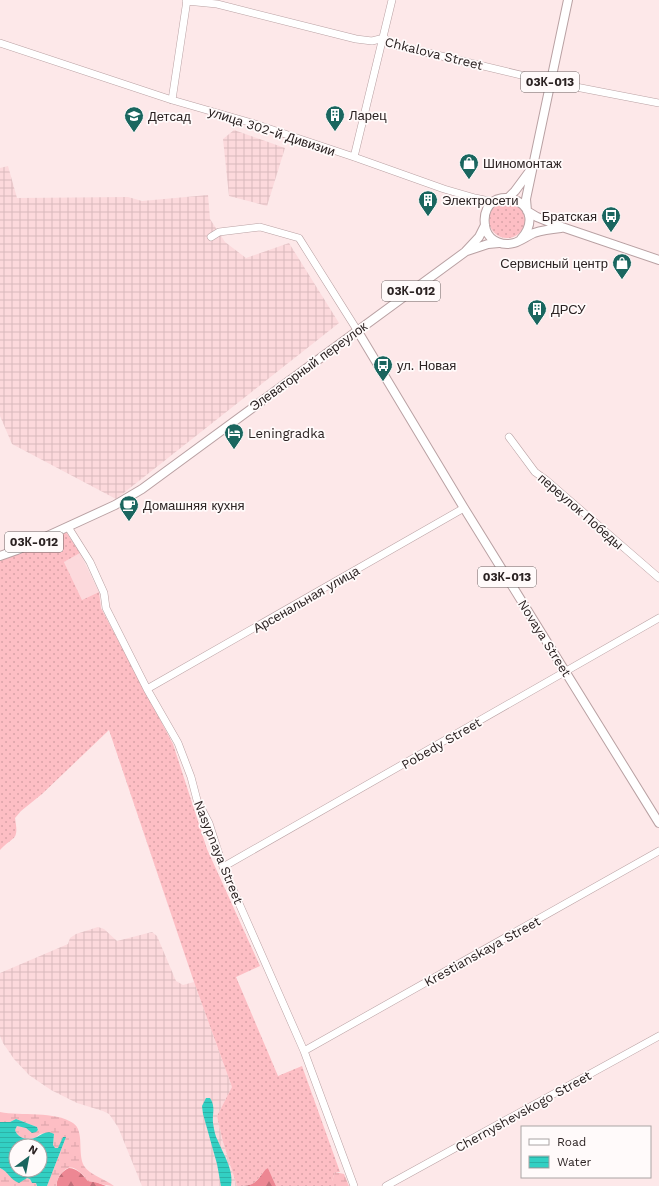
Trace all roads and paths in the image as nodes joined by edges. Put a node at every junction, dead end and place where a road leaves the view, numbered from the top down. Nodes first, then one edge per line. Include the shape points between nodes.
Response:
1 (392, 0) edge
2 (568, 0) edge
3 (186, 1) edge
4 (384, 38) junction
5 (0, 43) edge
6 (550, 82) junction
7 (172, 100) junction
8 (659, 103) edge
9 (354, 157) junction
10 (535, 164) junction
11 (475, 198) junction
12 (508, 198) junction
13 (494, 202) junction
14 (487, 210) junction
15 (527, 211) junction
16 (484, 225) junction
17 (562, 228) junction
18 (210, 237) dead end
19 (521, 239) junction
20 (499, 243) junction
21 (465, 252) junction
22 (659, 260) edge
23 (357, 330) junction
24 (508, 437) dead end
25 (464, 508) junction
26 (68, 527) junction
27 (0, 556) edge
28 (659, 578) edge
29 (659, 618) edge
30 (566, 672) junction
31 (147, 689) junction
32 (659, 823) edge
33 (659, 851) edge
34 (224, 867) junction
35 (659, 1036) edge
36 (304, 1051) junction
37 (354, 1186) edge
38 (386, 1186) edge

1 - 4 street
2 - 6 main road, 03К-013
3 - 4 street, Chkalova Street via 217,4 356,39 372,41
3 - 7 street
4 - 6 street, Chkalova Street via 395,45
4 - 9 street
5 - 7 street, улица 302-й Дивизии
6 - 8 street, Chkalova Street
6 - 10 main road, 03К-013
7 - 9 street, улица 302-й Дивизии
9 - 11 street, улица 302-й Дивизии
10 - 12 main road, 03К-013
10 - 15 main road, 03К-013 via 526,199
11 - 13 street, улица 302-й Дивизии
11 - 14 street, улица 302-й Дивизии
12 - 13 main road
12 - 15 main road via 523,204
13 - 14 main road
14 - 16 main road
15 - 17 main road
15 - 19 main road, 03К-013 via 529,227
16 - 20 main road via 487,233
16 - 21 main road, Элеваторный переулок via 479,237
17 - 19 main road via 545,229
17 - 22 main road
18 - 23 street via 219,232 260,227 299,238
19 - 20 main road via 515,243
20 - 21 main road, Элеваторный переулок
21 - 23 main road, Элеваторный переулок / 03К-012
23 - 25 main road, Novaya Street / 03К-013
23 - 26 main road, Элеваторный переулок / 03К-012 via 142,489
24 - 28 street, переулок Победы via 535,472
25 - 30 main road, Novaya Street / 03К-013
25 - 31 street, Арсенальная улица
26 - 27 main road, 03К-012
26 - 31 street, Nasypnaya Street via 90,562 104,593 106,608
29 - 30 street, Pobedy Street
30 - 32 main road, Novaya Street / 03К-013
30 - 34 street, Pobedy Street
31 - 34 street, Nasypnaya Street via 178,743 192,777 196,800 209,823
33 - 36 street, Krestianskaya Street
34 - 36 street, Nasypnaya Street
35 - 38 street, Chernyshevskogo Street
36 - 37 street, Nasypnaya Street

